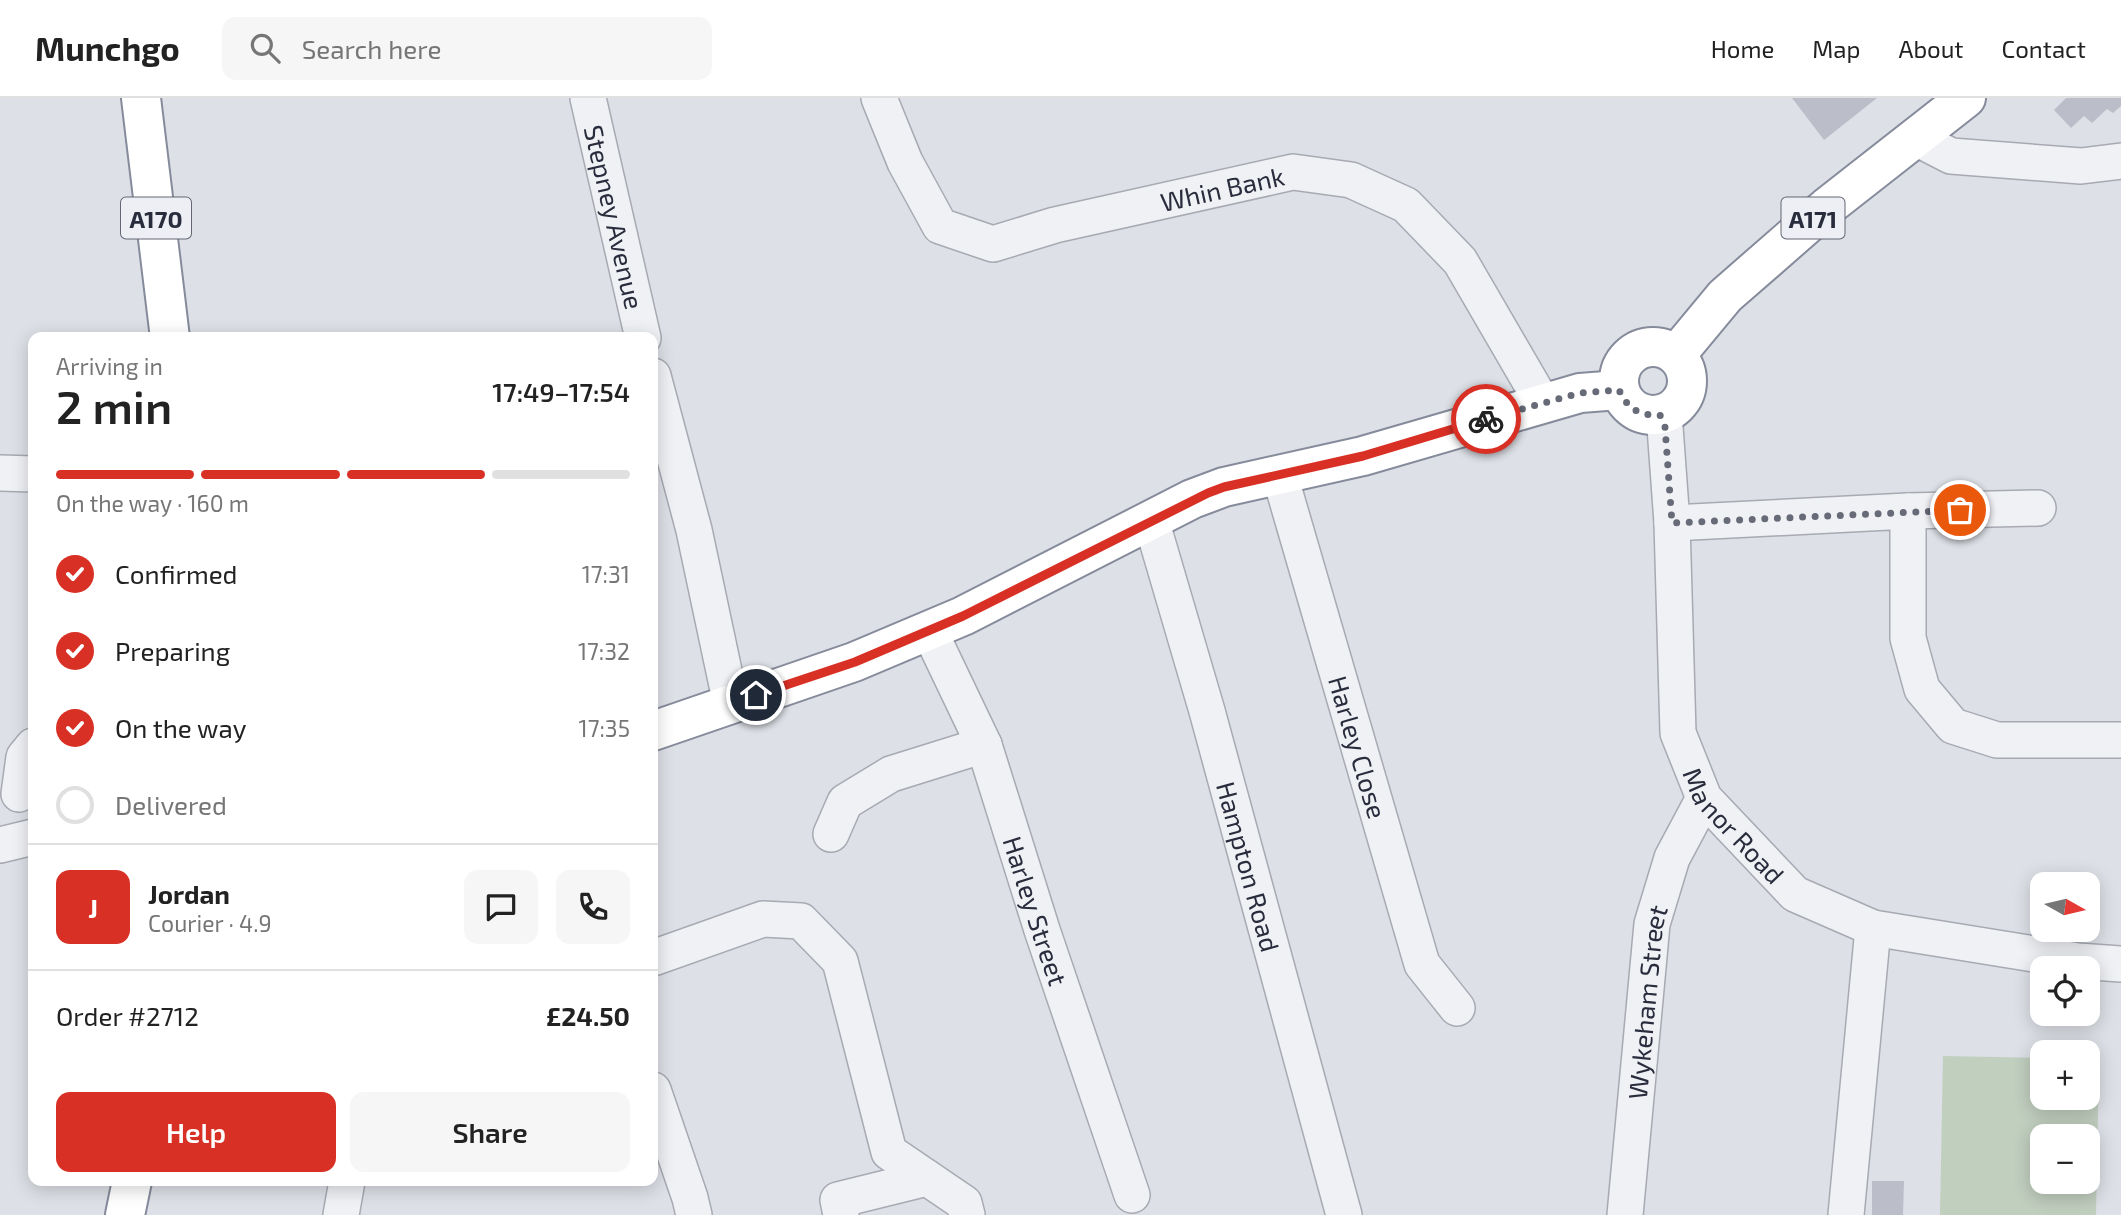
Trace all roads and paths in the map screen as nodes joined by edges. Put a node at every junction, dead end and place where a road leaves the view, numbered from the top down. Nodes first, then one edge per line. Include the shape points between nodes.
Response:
1 (141, 98) edge
2 (588, 98) edge
3 (879, 98) edge
4 (1966, 98) edge
5 (1916, 138) junction
6 (2121, 162) edge
7 (169, 332) edge
8 (642, 332) edge
9 (1676, 355) junction
10 (1619, 390) junction
11 (658, 395) edge
12 (1542, 402) junction
13 (1660, 415) junction
14 (0, 473) edge
15 (28, 474) edge
16 (1280, 476) junction
17 (2038, 508) dead end
18 (1908, 511) junction
19 (1151, 520) junction
20 (1672, 523) junction
21 (929, 630) junction
22 (731, 704) junction
23 (658, 729) edge
24 (2121, 740) edge
25 (984, 745) junction
26 (28, 752) edge
27 (19, 794) dead end
28 (1704, 799) junction
29 (831, 834) dead end
30 (28, 837) edge
31 (0, 845) edge
32 (1873, 928) junction
33 (658, 956) edge
34 (2121, 964) edge
35 (1457, 1008) dead end
36 (658, 1105) edge
37 (927, 1178) junction
38 (131, 1186) edge
39 (346, 1186) edge
40 (1132, 1195) dead end
41 (125, 1215) edge
42 (341, 1215) edge
43 (694, 1215) edge
44 (841, 1215) edge
45 (967, 1215) edge
46 (1344, 1215) edge
47 (1625, 1215) edge
48 (1846, 1215) edge

1 - 7 highway, A170
2 - 8 street, Stepney Avenue
3 - 12 street, Whin Bank via 905,162 940,226 993,244 1055,225 1293,172 1351,180 1406,205 1460,261
4 - 5 highway, A171
5 - 6 street via 1951,156 2081,166
5 - 9 highway, A171 via 1827,207 1725,296
9 - 10 highway via 1650,346 1637,350 1621,367
9 - 13 highway via 1686,372 1686,391 1674,408
10 - 12 highway
10 - 13 highway via 1634,411
11 - 22 street via 694,530
12 - 16 highway
13 - 20 street, Manor Road via 1665,427
14 - 15 street
16 - 19 highway via 1224,487
16 - 35 street, Harley Close via 1422,964
17 - 18 street
18 - 20 street
18 - 24 street via 1908,638 1922,689 1953,726 1997,740
19 - 21 highway
19 - 46 street, Hampton Road
20 - 28 street, Manor Road via 1678,733
21 - 22 highway via 855,662
21 - 25 street, Harley Street
22 - 23 highway
25 - 29 street via 891,774 845,802
25 - 40 street, Harley Street
26 - 27 street
28 - 32 street, Manor Road via 1795,894
28 - 47 street, Wykeham Street via 1672,859 1652,924
30 - 31 street
32 - 34 street, Manor Road
32 - 48 street
33 - 37 street via 763,919 801,921 840,961 889,1152
36 - 43 street
37 - 44 street via 838,1200
37 - 45 street via 964,1203
38 - 41 highway
39 - 42 street

